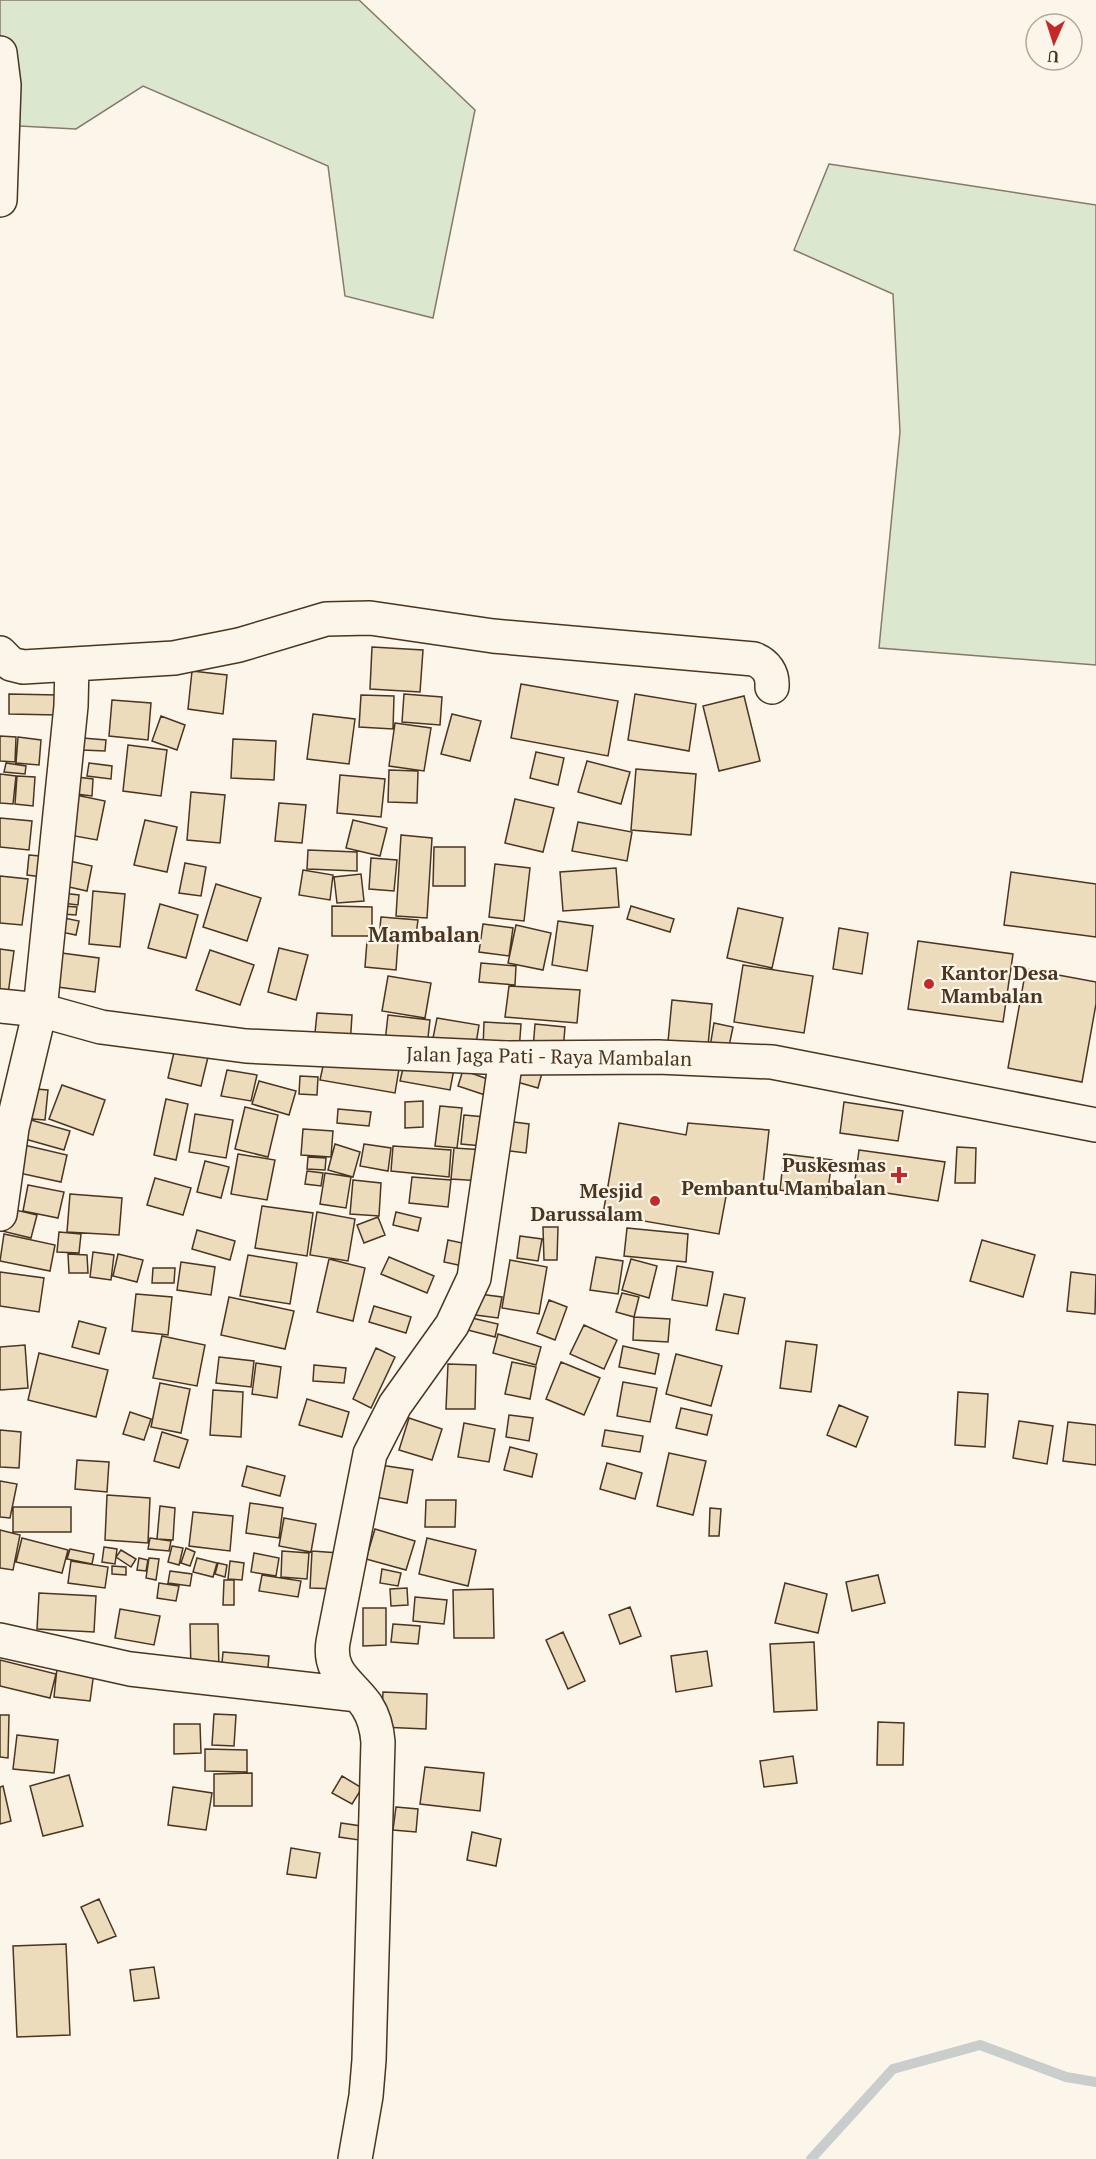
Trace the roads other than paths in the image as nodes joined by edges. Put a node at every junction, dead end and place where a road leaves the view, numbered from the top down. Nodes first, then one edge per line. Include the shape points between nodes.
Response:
1 (0, 53) edge
2 (0, 200) edge
3 (0, 653) edge
4 (72, 664) junction
5 (772, 687) dead end
6 (0, 1006) edge
7 (40, 1011) junction
8 (506, 1058) junction
9 (1096, 1125) edge
10 (0, 1214) edge
11 (0, 1640) edge
12 (358, 1695) junction
13 (355, 2159) edge

1 - 2 street via 4,85
3 - 4 street via 18,667
4 - 5 street via 174,658 239,645 327,619 370,618 492,636 754,658 767,668
4 - 7 street
6 - 7 street, Jalan Jaga Pati - Raya Mambalan
7 - 8 street, Jalan Jaga Pati - Raya Mambalan via 101,1027 235,1045
7 - 10 street via 12,1128
8 - 9 street, Jalan Jaga Pati - Raya Mambalan via 658,1057 772,1062
8 - 12 street via 474,1278 452,1325 395,1405 370,1454 332,1649 340,1677
11 - 12 street via 130,1669
12 - 13 street via 373,1717 378,1749 369,2060

